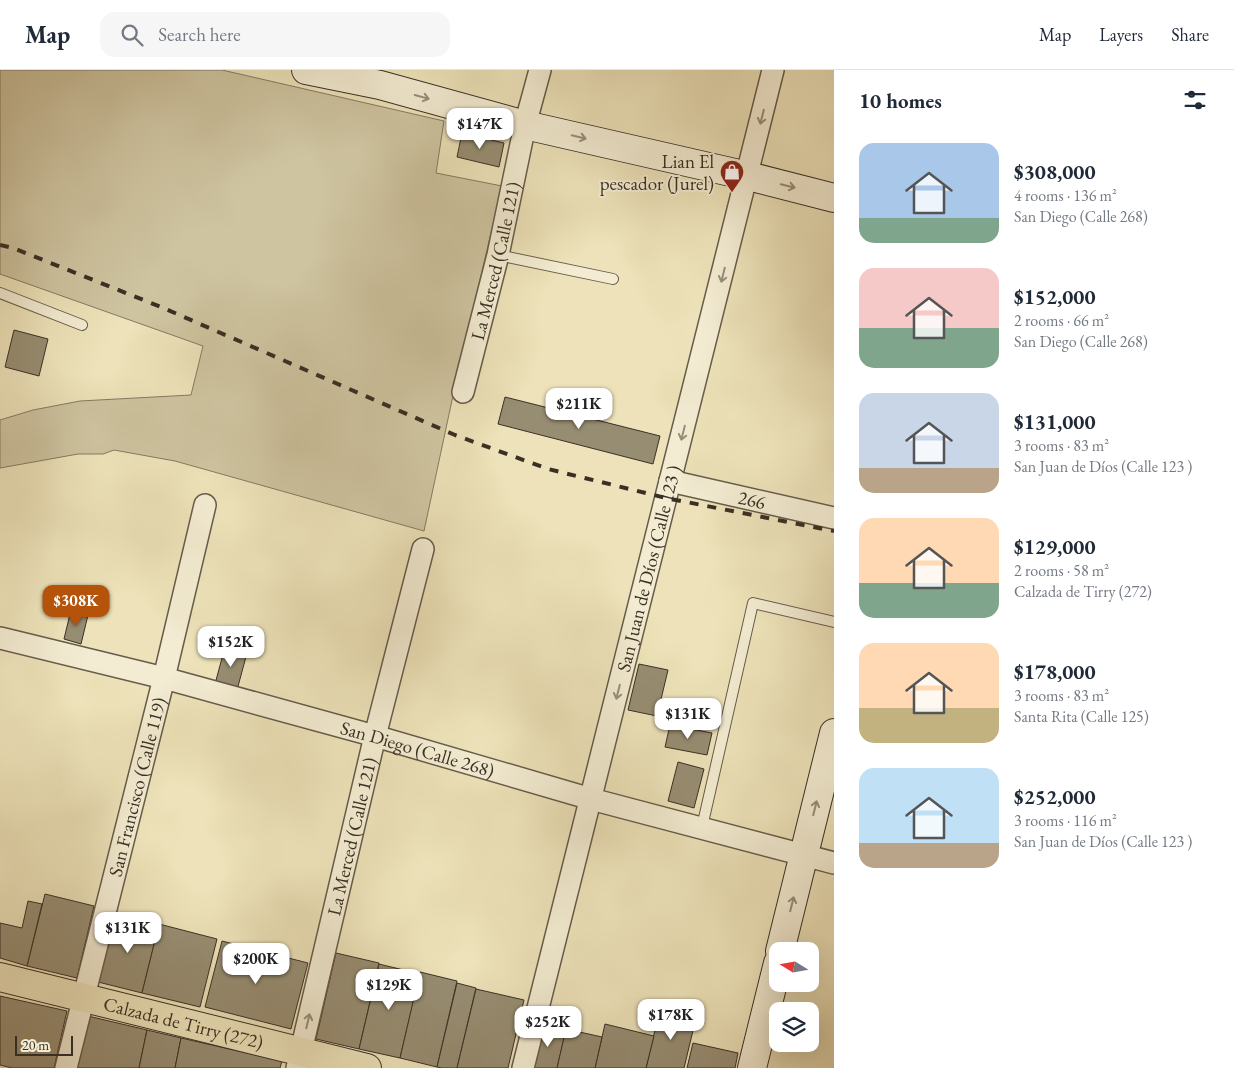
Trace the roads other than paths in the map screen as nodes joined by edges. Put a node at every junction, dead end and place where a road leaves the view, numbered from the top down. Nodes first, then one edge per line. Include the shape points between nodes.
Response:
1 (306, 70) edge
2 (540, 70) edge
3 (773, 70) edge
4 (526, 125) junction
5 (748, 176) junction
6 (834, 198) edge
7 (498, 255) junction
8 (613, 279) dead end
9 (0, 296) edge
10 (82, 325) dead end
11 (463, 392) dead end
12 (670, 481) junction
13 (204, 505) dead end
14 (834, 518) edge
15 (423, 549) dead end
16 (834, 622) edge
17 (0, 638) edge
18 (164, 678) junction
19 (834, 734) edge
20 (375, 736) junction
21 (591, 799) junction
22 (702, 827) junction
23 (804, 856) junction
24 (834, 863) edge
25 (782, 942) edge
26 (0, 977) edge
27 (771, 992) edge
28 (84, 997) junction
29 (299, 1059) edge
30 (66, 1068) edge
31 (367, 1068) edge
32 (523, 1068) edge
33 (752, 1068) edge

1 -> 4 street via 381,82
2 - 4 street, La Merced (Calle 121)
3 -> 5 street, San Juan de Díos (Calle 123 )
4 -> 5 street
4 - 7 street, La Merced (Calle 121)
5 -> 6 street
5 -> 12 street, San Juan de Díos (Calle 123 )
7 - 8 lane
7 - 11 street, La Merced (Calle 121)
9 - 10 lane
12 - 14 street, 266
12 -> 21 street, San Juan de Díos (Calle 123 )
13 - 18 street, San Francisco (Calle 119)
15 - 20 street, La Merced (Calle 121)
16 - 22 lane via 753,603
17 - 18 street, San Diego (Calle 268)
18 - 20 street, San Diego (Calle 268)
18 - 28 street, San Francisco (Calle 119)
23 -> 19 street
20 - 21 street, San Diego (Calle 268)
29 -> 20 street, La Merced (Calle 121)
21 - 22 street, San Diego (Calle 268)
21 - 32 street, San Juan de Díos (Calle 123 )
22 - 23 street, San Diego (Calle 268)
23 - 24 street, San Diego (Calle 268)
25 -> 23 street
26 - 28 main road, Calzada de Tirry (272)
27 - 33 street
28 - 29 main road, Calzada de Tirry (272)
28 - 30 street, San Francisco (Calle 119)
29 - 31 main road, Calzada de Tirry (272)

